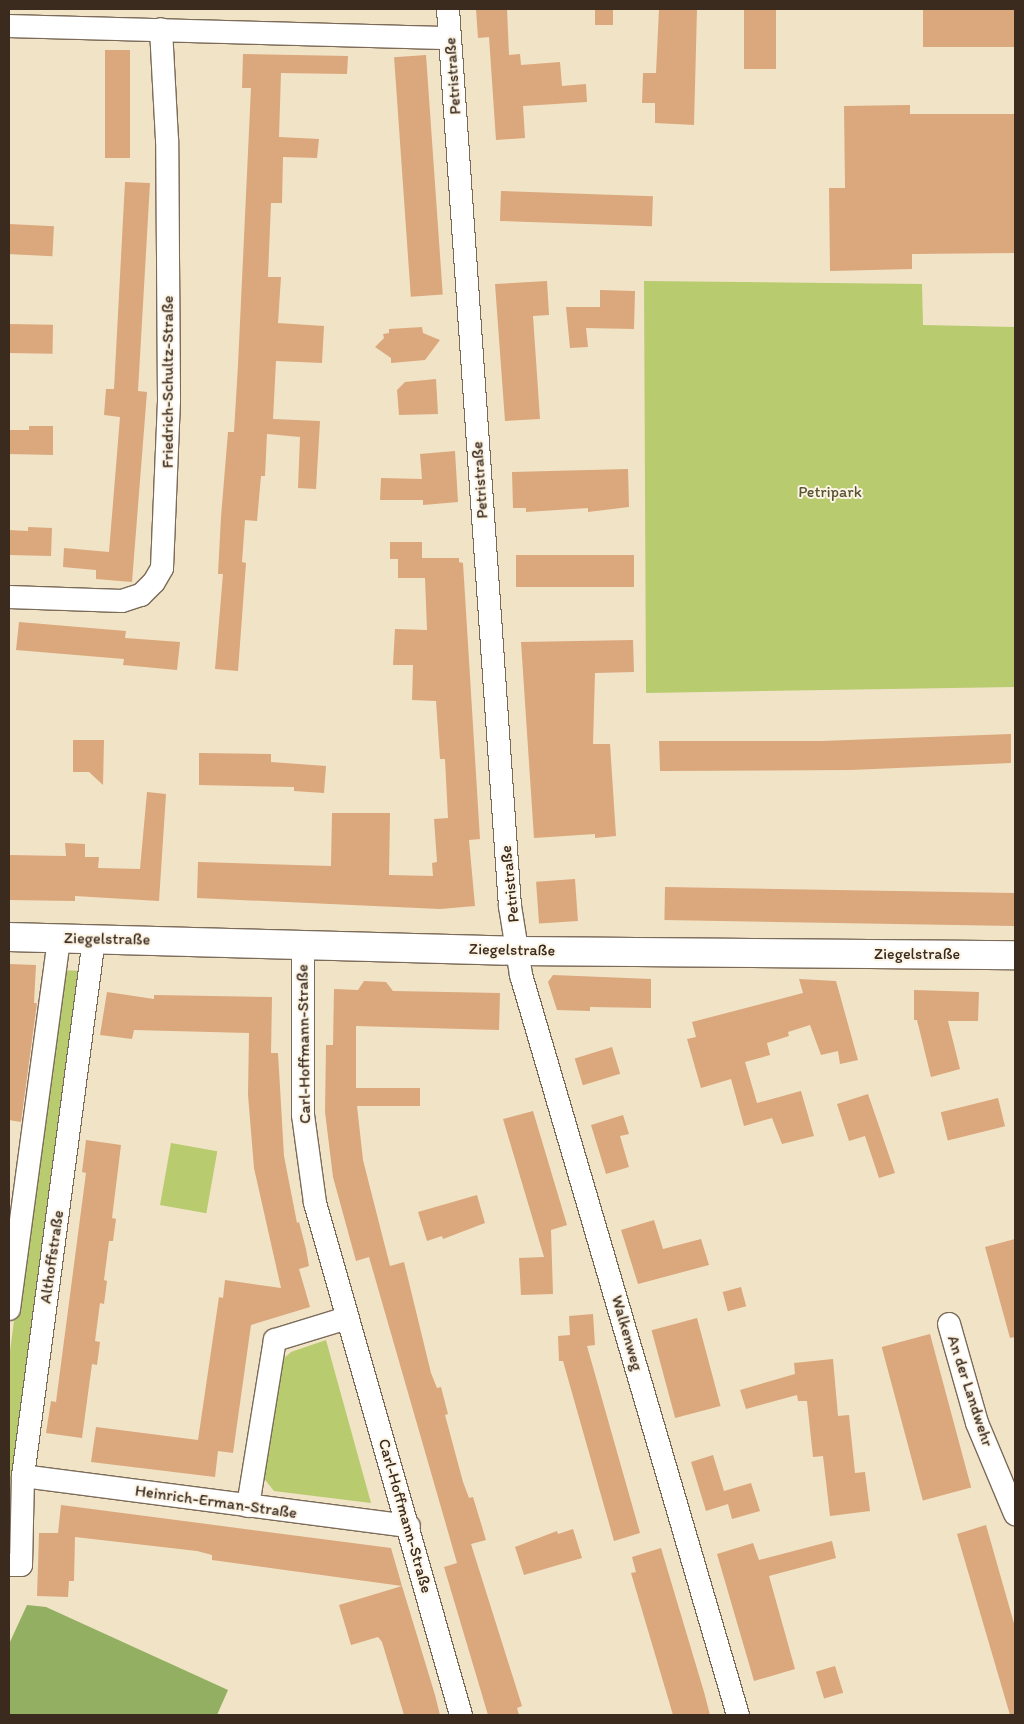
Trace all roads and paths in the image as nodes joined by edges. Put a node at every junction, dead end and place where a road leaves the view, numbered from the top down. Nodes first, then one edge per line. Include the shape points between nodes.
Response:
1 (448, 9) edge
2 (9, 26) edge
3 (161, 29) junction
4 (450, 38) junction
5 (9, 597) edge
6 (9, 937) edge
7 (58, 938) junction
8 (94, 939) junction
9 (303, 944) junction
10 (518, 951) junction
11 (1015, 955) edge
12 (9, 1309) edge
13 (348, 1318) junction
14 (949, 1324) dead end
15 (23, 1476) junction
16 (248, 1506) junction
17 (1015, 1514) edge
18 (409, 1526) junction
19 (9, 1565) edge
20 (461, 1715) edge
21 (738, 1715) edge

1 - 4 street, Petristraße
2 - 3 street
3 - 4 street
3 - 5 street, Friedrich-Schultz-Straße via 167,140 169,400 162,568 141,595 122,600
4 - 10 street, Petristraße via 510,906
6 - 7 street, Ziegelstraße
7 - 8 street, Ziegelstraße
7 - 12 street
8 - 9 street, Ziegelstraße
8 - 15 street, Althoffstraße
9 - 10 street, Ziegelstraße
9 - 13 street, Carl-Hoffmann-Straße via 303,1115 315,1203
10 - 11 street, Ziegelstraße
10 - 21 street, Walkenweg via 524,983
13 - 16 street via 275,1340
13 - 18 street, Carl-Hoffmann-Straße
14 - 17 street, An der Landwehr via 977,1422
15 - 16 street, Heinrich-Erman-Straße
15 - 19 street, Althoffstraße via 21,1565
16 - 18 street, Heinrich-Erman-Straße
18 - 20 street, Carl-Hoffmann-Straße

